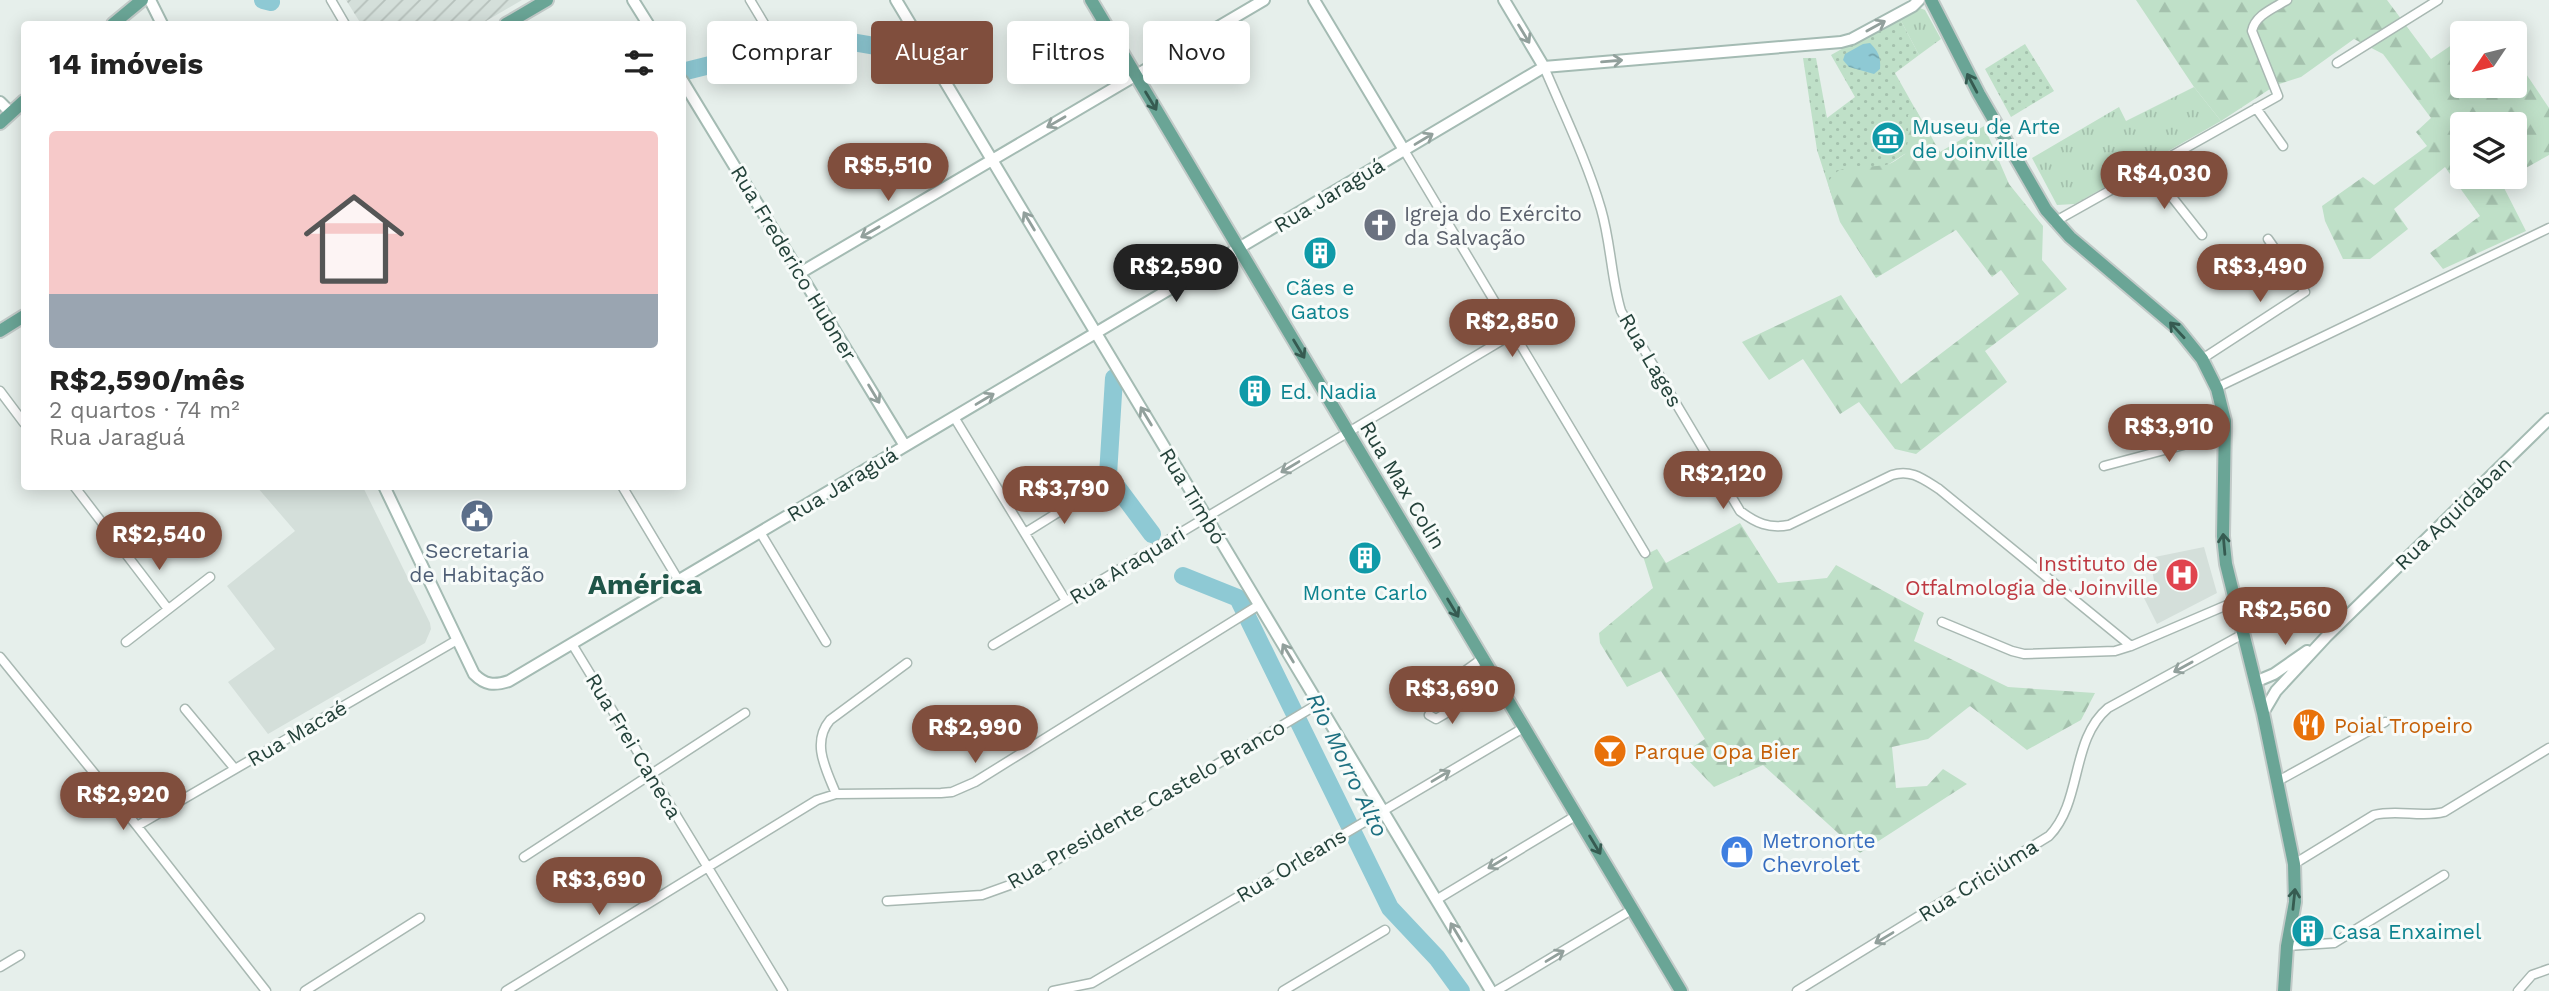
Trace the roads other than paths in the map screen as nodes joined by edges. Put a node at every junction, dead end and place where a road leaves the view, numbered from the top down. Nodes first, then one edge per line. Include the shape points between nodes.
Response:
1 (142, 0) edge
2 (150, 0) edge
3 (331, 0) edge
4 (547, 0) edge
5 (633, 0) edge
6 (750, 0) edge
7 (896, 0) edge
8 (1091, 0) edge
9 (1264, 0) edge
10 (1314, 0) edge
11 (1504, 0) edge
12 (1919, 0) edge
13 (1931, 0) edge
14 (2287, 0) edge
15 (2438, 0) edge
16 (117, 21) edge
17 (160, 21) edge
18 (343, 21) edge
19 (511, 21) edge
20 (646, 21) edge
21 (763, 21) edge
22 (2337, 63) dead end
23 (1545, 67) junction
24 (1136, 75) junction
25 (686, 87) edge
26 (0, 102) edge
27 (21, 104) edge
28 (2256, 108) junction
29 (10, 113) junction
30 (0, 122) edge
31 (2283, 146) dead end
32 (1404, 150) junction
33 (992, 160) junction
34 (2149, 168) junction
35 (2054, 222) junction
36 (2549, 228) edge
37 (2202, 235) dead end
38 (2269, 239) dead end
39 (1239, 248) junction
40 (800, 273) junction
41 (21, 318) edge
42 (0, 331) edge
43 (1096, 333) junction
44 (1514, 333) junction
45 (2202, 359) junction
46 (2216, 388) junction
47 (0, 391) edge
48 (954, 417) junction
49 (21, 418) edge
50 (2549, 419) edge
51 (1349, 432) junction
52 (2225, 434) junction
53 (905, 446) junction
54 (2105, 466) dead end
55 (77, 490) edge
56 (386, 490) edge
57 (624, 490) edge
58 (1088, 493) dead end
59 (1206, 517) junction
60 (760, 532) junction
61 (1025, 533) junction
62 (1645, 553) dead end
63 (209, 577) dead end
64 (679, 580) junction
65 (1066, 601) junction
66 (2234, 602) junction
67 (1256, 607) junction
68 (169, 609) junction
69 (1942, 622) dead end
70 (2243, 634) junction
71 (2326, 637) junction
72 (457, 640) junction
73 (127, 642) dead end
74 (826, 642) dead end
75 (572, 644) junction
76 (993, 645) dead end
77 (2131, 646) junction
78 (0, 657) edge
79 (1483, 658) junction
80 (907, 663) dead end
81 (1465, 671) dead end
82 (2255, 682) junction
83 (1498, 683) junction
84 (1318, 704) junction
85 (186, 709) dead end
86 (745, 713) dead end
87 (2263, 713) junction
88 (1429, 715) dead end
89 (2385, 722) dead end
90 (1525, 727) junction
91 (2549, 748) edge
92 (235, 769) junction
93 (651, 774) junction
94 (2278, 781) junction
95 (836, 794) junction
96 (1383, 811) junction
97 (1577, 815) junction
98 (137, 826) junction
99 (524, 857) dead end
100 (2294, 863) junction
101 (707, 867) junction
102 (2444, 875) dead end
103 (1436, 900) junction
104 (887, 901) dead end
105 (1633, 909) junction
106 (420, 918) dead end
107 (1385, 930) dead end
108 (2287, 946) junction
109 (20, 955) dead end
110 (0, 967) edge
111 (2549, 969) edge
112 (1094, 987) edge
113 (266, 991) edge
114 (305, 991) edge
115 (506, 991) edge
116 (783, 991) edge
117 (1053, 991) edge
118 (1283, 991) edge
119 (1491, 991) edge
120 (1496, 991) edge
121 (1681, 991) edge
122 (1797, 991) edge
123 (2284, 991) edge
124 (2518, 991) edge

1 - 16 main road
2 - 17 street
3 - 18 street
4 - 19 main road
5 - 20 street
6 - 21 street
7 - 33 street, Rua Timbó
8 - 24 main road, Rua Max Colin
9 - 24 street
10 - 32 street
11 -> 23 street, Rua Lages
23 -> 12 street, Rua Jaraguá via 1841,42
35 -> 13 main road via 1979,94
14 - 28 street via 2254,23 2252,32 2278,96
15 - 22 street
32 -> 23 street, Rua Jaraguá
23 - 77 street, Rua Lages via 1600,206 1622,311 1740,511 1764,526 1789,525 1892,475 1913,473 1939,489
24 -> 33 street
24 -> 39 main road, Rua Max Colin
25 - 40 street, Rua Frederico Hubner
26 - 29 street
27 - 29 main road
28 - 31 street
28 - 34 street
29 - 30 main road
32 - 39 street, Rua Jaraguá
32 - 44 street
33 -> 40 street
43 -> 33 street, Rua Timbó
34 - 35 street
34 - 37 street
45 -> 35 main road via 2166,318
36 - 46 street
38 - 45 street via 2305,292
39 - 43 street, Rua Jaraguá
39 -> 51 main road, Rua Max Colin
40 -> 53 street, Rua Frederico Hubner
41 - 42 main road
48 -> 43 street, Rua Jaraguá
59 -> 43 street, Rua Timbó
44 - 51 street, Rua Araquari
44 - 62 street
45 - 46 main road
46 - 52 main road
47 - 49 street
48 - 53 street, Rua Jaraguá
48 - 61 street
50 - 71 street, Rua Aquidaban
51 -> 59 street, Rua Araquari
51 -> 79 main road, Rua Max Colin
52 - 54 street
66 -> 52 main road via 2223,536
53 - 60 street, Rua Jaraguá
55 - 68 street
56 - 72 street
57 - 64 street
58 - 61 street
59 - 65 street, Rua Araquari
59 - 67 street, Rua Timbó
60 - 64 street, Rua Jaraguá
60 - 74 street
61 - 65 street
63 - 68 street
64 - 75 street, Rua Jaraguá
65 - 76 street, Rua Araquari
66 - 70 main road
66 - 77 street
84 -> 67 street, Rua Timbó
67 - 95 street via 962,788 941,793
68 - 73 street
69 - 77 street via 2024,654 2099,653
70 - 82 main road
70 -> 122 street, Rua Criciúma via 2101,714 2088,734 2067,809 2049,836
71 - 82 street, Rua Aquidaban
71 - 87 street, Rua Aquidaban via 2276,691
72 - 75 street, Rua Jaraguá via 474,674 490,685 509,681
72 - 92 street, Rua Macaé
75 - 93 street, Rua Frei Caneca
78 - 98 street
79 - 81 street
79 - 83 main road, Rua Max Colin
80 - 95 street via 822,729 821,752
82 - 87 main road
83 - 88 street via 1436,719
83 - 90 main road, Rua Max Colin
84 - 96 street, Rua Timbó
84 - 104 street, Rua Presidente Castelo Branco via 1021,881 982,895
85 - 92 street
86 - 93 street
87 - 94 main road
89 - 94 street
96 -> 90 street, Rua Orleans
90 - 97 main road, Rua Max Colin
91 - 100 street via 2444,812 2374,815
92 - 98 street, Rua Macaé
93 - 99 street
93 - 101 street, Rua Frei Caneca
94 - 100 main road
95 - 101 street via 810,804
96 - 103 street, Rua Timbó
96 - 112 street, Rua Orleans
97 -> 103 street
97 -> 105 main road, Rua Max Colin
98 - 113 street
108 -> 100 main road via 2295,902
101 - 115 street
101 - 116 street, Rua Frei Caneca
102 - 108 street via 2334,943
119 -> 103 street, Rua Timbó
120 -> 105 street
105 - 121 main road, Rua Max Colin
106 - 114 street
107 - 118 street
108 - 123 main road
109 - 110 street
111 - 124 street via 2532,975
112 - 117 street, Rua Orleans

